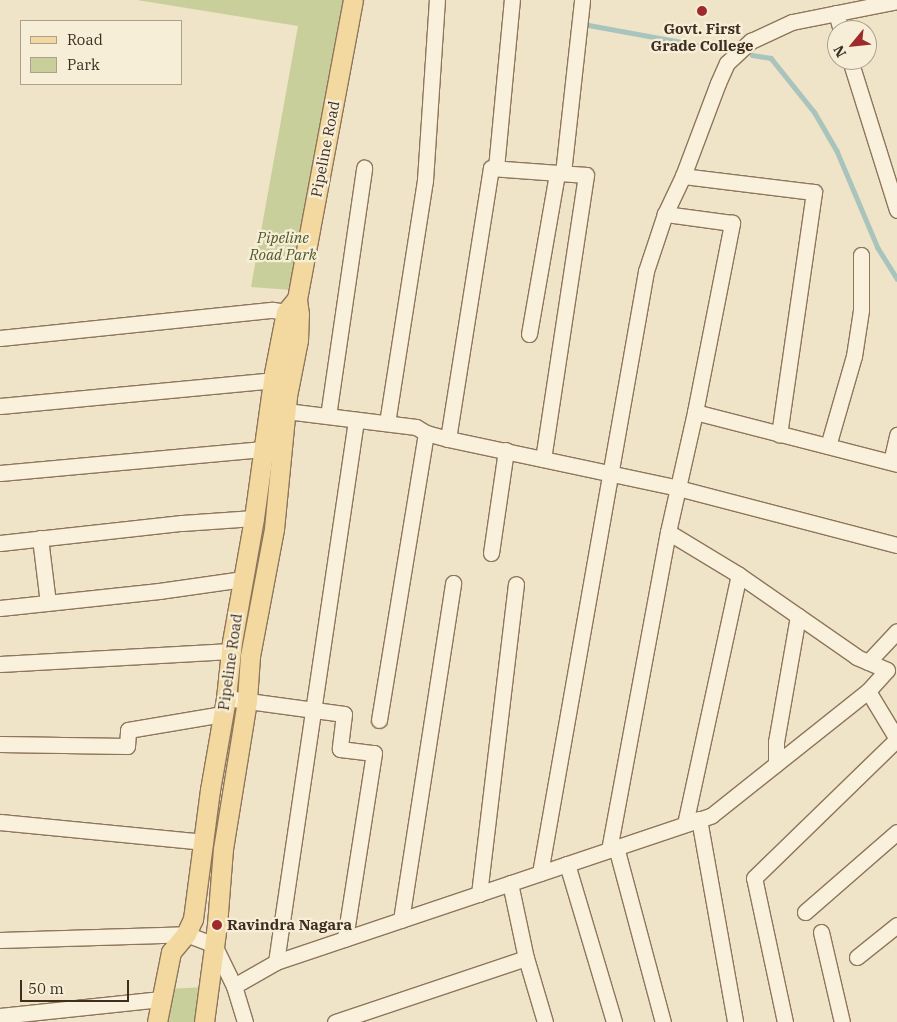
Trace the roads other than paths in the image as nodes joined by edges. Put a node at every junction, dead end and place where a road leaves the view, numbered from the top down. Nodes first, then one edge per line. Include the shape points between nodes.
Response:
1 (353, 0) edge
2 (437, 0) edge
3 (512, 0) edge
4 (582, 0) edge
5 (897, 1) edge
6 (836, 13) junction
7 (838, 20) edge
8 (853, 70) edge
9 (364, 168) dead end
10 (496, 168) junction
11 (560, 173) junction
12 (683, 176) junction
13 (897, 210) edge
14 (665, 214) junction
15 (861, 255) dead end
16 (294, 308) junction
17 (529, 334) dead end
18 (0, 338) edge
19 (273, 380) junction
20 (0, 406) edge
21 (286, 411) junction
22 (695, 412) junction
23 (328, 416) junction
24 (356, 420) junction
25 (387, 423) junction
26 (426, 433) junction
27 (779, 434) junction
28 (897, 434) edge
29 (448, 439) junction
30 (828, 446) junction
31 (264, 449) junction
32 (506, 450) junction
33 (543, 459) junction
34 (894, 463) edge
35 (0, 473) edge
36 (609, 473) junction
37 (678, 488) junction
38 (254, 518) junction
39 (668, 532) junction
40 (40, 538) junction
41 (0, 542) edge
42 (897, 545) edge
43 (491, 553) dead end
44 (738, 574) junction
45 (242, 580) junction
46 (453, 583) dead end
47 (516, 584) dead end
48 (48, 603) junction
49 (0, 608) edge
50 (798, 616) junction
51 (897, 631) edge
52 (231, 650) junction
53 (868, 662) junction
54 (0, 664) edge
55 (892, 671) edge
56 (868, 691) junction
57 (247, 700) junction
58 (225, 706) junction
59 (313, 710) junction
60 (379, 720) dead end
61 (897, 739) edge
62 (0, 744) edge
63 (776, 764) junction
64 (0, 822) edge
65 (692, 822) junction
66 (897, 832) edge
67 (204, 842) junction
68 (613, 848) junction
69 (567, 864) junction
70 (540, 873) junction
71 (510, 883) junction
72 (479, 894) junction
73 (805, 912) dead end
74 (401, 920) junction
75 (897, 926) edge
76 (821, 932) dead end
77 (186, 934) junction
78 (345, 939) junction
79 (0, 940) edge
80 (214, 945) junction
81 (857, 957) dead end
82 (526, 958) junction
83 (276, 962) junction
84 (234, 986) junction
85 (161, 999) junction
86 (0, 1016) edge
87 (157, 1022) edge
88 (204, 1022) edge
89 (245, 1022) edge
90 (335, 1022) edge
91 (545, 1022) edge
92 (614, 1022) edge
93 (663, 1022) edge
94 (736, 1022) edge
95 (785, 1022) edge
96 (842, 1022) edge

1 - 16 main road, Pipeline Road
2 - 25 street via 425,180
3 - 10 street
4 - 11 street
5 - 6 street
6 - 7 street
6 - 12 street via 792,22 751,41 734,54 722,72
8 - 13 street
9 - 23 street
10 - 11 street
10 - 29 street via 491,168
11 - 17 street
11 - 33 street via 586,175
12 - 14 street
12 - 27 street via 814,192
14 - 22 street via 732,223
14 - 36 street via 645,279
15 - 30 street via 861,310 854,356
16 - 18 street
16 - 19 main road, Pipeline Road
16 - 21 main road, Pipeline Road
19 - 20 street
19 - 31 main road, Pipeline Road
21 - 23 street
21 - 57 main road, Pipeline Road via 274,530 250,656
22 - 27 street
22 - 37 street
23 - 24 street
24 - 25 street
24 - 59 street
25 - 26 street via 416,427
26 - 29 street
26 - 60 street
27 - 30 street
28 - 34 street
29 - 32 street
30 - 34 street
31 - 35 street
31 - 38 main road, Pipeline Road
32 - 33 street
32 - 43 street
33 - 36 street
36 - 37 street
36 - 70 street
37 - 39 street
37 - 42 street
38 - 40 street
38 - 45 main road, Pipeline Road
39 - 44 street
39 - 68 street
40 - 41 street
40 - 48 street
44 - 50 street
44 - 65 street
45 - 48 street
45 - 52 main road, Pipeline Road
46 - 74 street
47 - 72 street
48 - 49 street
50 - 53 street
50 - 63 street via 776,742
51 - 53 street
52 - 54 street
52 - 58 main road, Pipeline Road
53 - 55 street
55 - 56 street
56 - 61 street
56 - 63 street
57 - 58 street
57 - 59 street
57 - 80 main road, Pipeline Road via 224,849
58 - 62 street via 128,730 127,746
58 - 67 main road, Pipeline Road
59 - 78 street via 344,714 340,749 374,753
59 - 83 street
61 - 95 street via 754,878
63 - 65 street via 712,815
64 - 67 street
65 - 68 street
65 - 94 street
66 - 73 street
67 - 77 main road, Pipeline Road via 193,919
68 - 69 street
68 - 93 street
69 - 70 street
69 - 92 street
70 - 71 street
71 - 72 street
71 - 82 street
72 - 74 street
74 - 78 street
75 - 81 street
76 - 96 street
77 - 79 street
77 - 80 street
77 - 85 main road, Pipeline Road via 171,952
78 - 83 street
80 - 84 street
80 - 88 main road, Pipeline Road
82 - 90 street
82 - 91 street
83 - 84 street
84 - 89 street
85 - 86 street
85 - 87 main road, Pipeline Road

